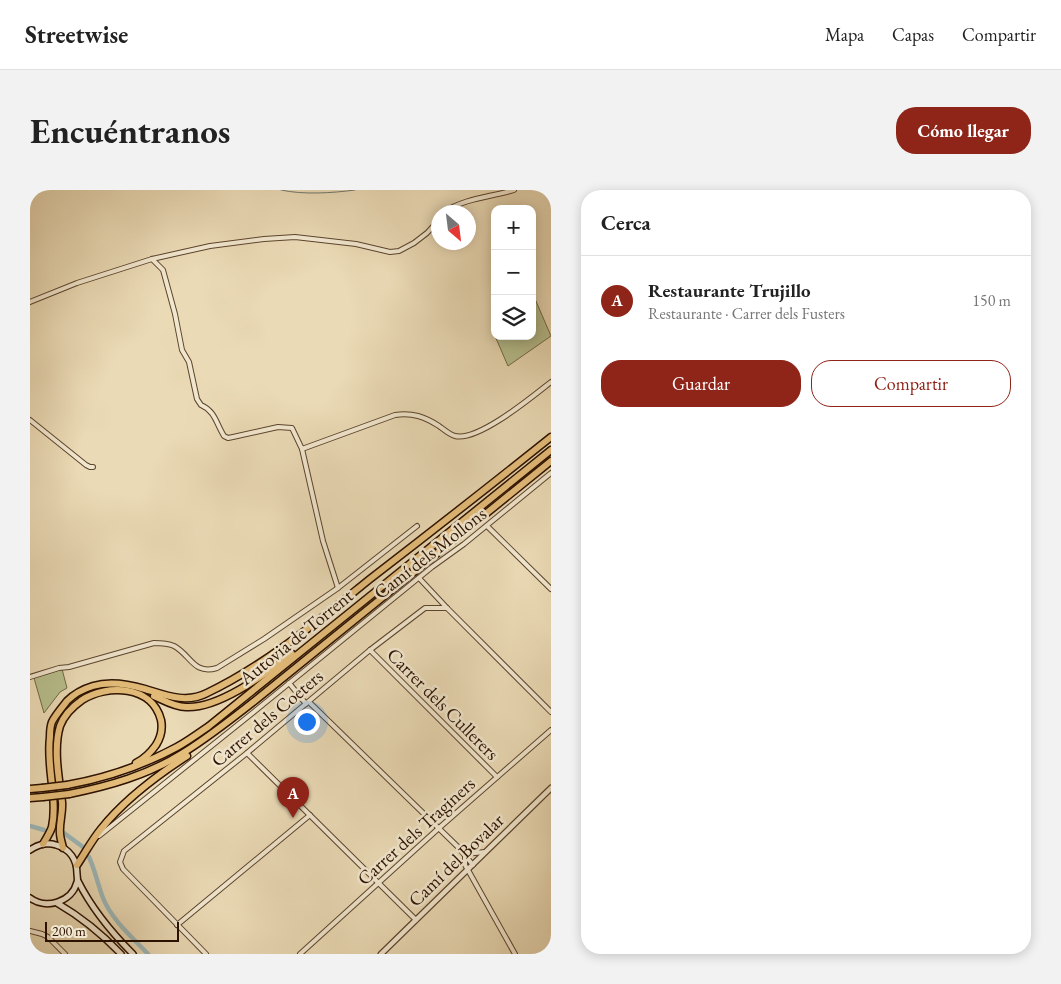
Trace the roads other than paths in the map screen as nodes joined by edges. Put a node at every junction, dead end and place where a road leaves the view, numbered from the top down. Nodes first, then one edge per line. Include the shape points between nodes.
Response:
1 (514, 190) edge
2 (460, 205) edge
3 (431, 228) edge
4 (152, 259) junction
5 (30, 302) edge
6 (551, 382) edge
7 (30, 420) edge
8 (551, 437) edge
9 (302, 449) junction
10 (551, 450) edge
11 (551, 461) edge
12 (93, 467) dead end
13 (551, 472) edge
14 (417, 526) dead end
15 (487, 526) junction
16 (419, 578) junction
17 (338, 588) junction
18 (551, 589) edge
19 (447, 608) junction
20 (353, 610) junction
21 (370, 650) junction
22 (30, 677) edge
23 (124, 684) junction
24 (289, 684) junction
25 (257, 699) junction
26 (308, 703) junction
27 (551, 712) edge
28 (551, 730) edge
29 (247, 754) junction
30 (498, 777) junction
31 (67, 784) junction
32 (30, 787) edge
33 (551, 788) edge
34 (30, 798) edge
35 (310, 815) junction
36 (438, 828) junction
37 (91, 842) junction
38 (43, 844) junction
39 (63, 848) junction
40 (30, 850) edge
41 (486, 852) junction
42 (465, 854) junction
43 (77, 865) junction
44 (473, 865) junction
45 (468, 870) junction
46 (78, 881) junction
47 (378, 883) junction
48 (32, 901) edge
49 (57, 903) junction
50 (416, 920) junction
51 (177, 925) junction
52 (30, 931) edge
53 (65, 954) edge
54 (121, 954) edge
55 (133, 954) edge
56 (206, 954) edge
57 (300, 954) edge
58 (381, 954) edge
59 (515, 954) edge

1 - 2 street
3 - 4 street via 414,243 390,252 356,244 295,237 210,246
4 - 5 street
4 - 9 street via 163,270 197,399 211,411 224,436 234,437 278,427 292,428
6 - 9 street via 512,412 476,433 454,436 428,419 405,413
7 - 12 street via 86,465
8 - 23 highway via 344,600 238,677 204,695 187,698 166,696
9 - 17 street via 323,541
10 - 20 highway, Autovia de Torrent
11 - 25 highway, Autovia de Torrent
13 - 15 street, Camí dels Mollons
14 - 17 street
15 - 16 street, Camí dels Mollons
15 - 18 street
16 - 19 street
16 - 24 street, Camí dels Mollons
17 - 22 street via 264,640 214,669 196,666 175,647 159,643
19 - 21 street, Carrer dels Coeters via 425,608
19 - 27 street
20 - 23 highway via 263,675 222,699 203,706 185,708
20 - 31 highway, Autovia de Torrent via 209,726 178,746 126,770
21 - 26 street, Carrer dels Coeters
21 - 30 street, Carrer dels Cullerers
23 - 38 highway via 100,684 75,694 51,723 48,749 54,813 51,830
24 - 26 street
24 - 37 street, Camí dels Mollons
25 - 34 highway, Autovia de Torrent, bridge via 214,733 152,770 97,788
25 - 37 highway via 216,736 158,775 117,811
26 - 29 street, Carrer dels Coeters
26 - 36 street
28 - 30 street, Carrer dels Traginers
29 - 35 street
29 - 51 street, Carrer dels Coeters via 124,851 120,862 123,869
30 - 36 street, Carrer dels Traginers
31 - 32 highway, Autovia de Torrent, bridge
31 - 39 highway via 125,767 152,751 162,727 152,703 126,690 103,691 91,695 66,714 57,748
33 - 41 street, Camí del Bovalar
35 - 47 street
35 - 51 street
36 - 42 street
36 - 47 street, Carrer dels Traginers
37 - 43 highway
38 - 39 main road
38 - 40 main road
39 - 43 main road
41 - 42 street
41 - 44 street, Camí del Bovalar
42 - 44 street
42 - 45 street via 464,865
43 - 46 main road
44 - 45 street, Camí del Bovalar
45 - 50 street, Camí del Bovalar
45 - 59 street
46 - 49 main road via 70,895
46 - 55 main road via 104,923
47 - 50 street
47 - 57 street, Carrer dels Traginers
48 - 49 main road
49 - 54 main road via 74,912
50 - 58 street, Camí del Bovalar
51 - 56 street
52 - 53 street via 48,937

